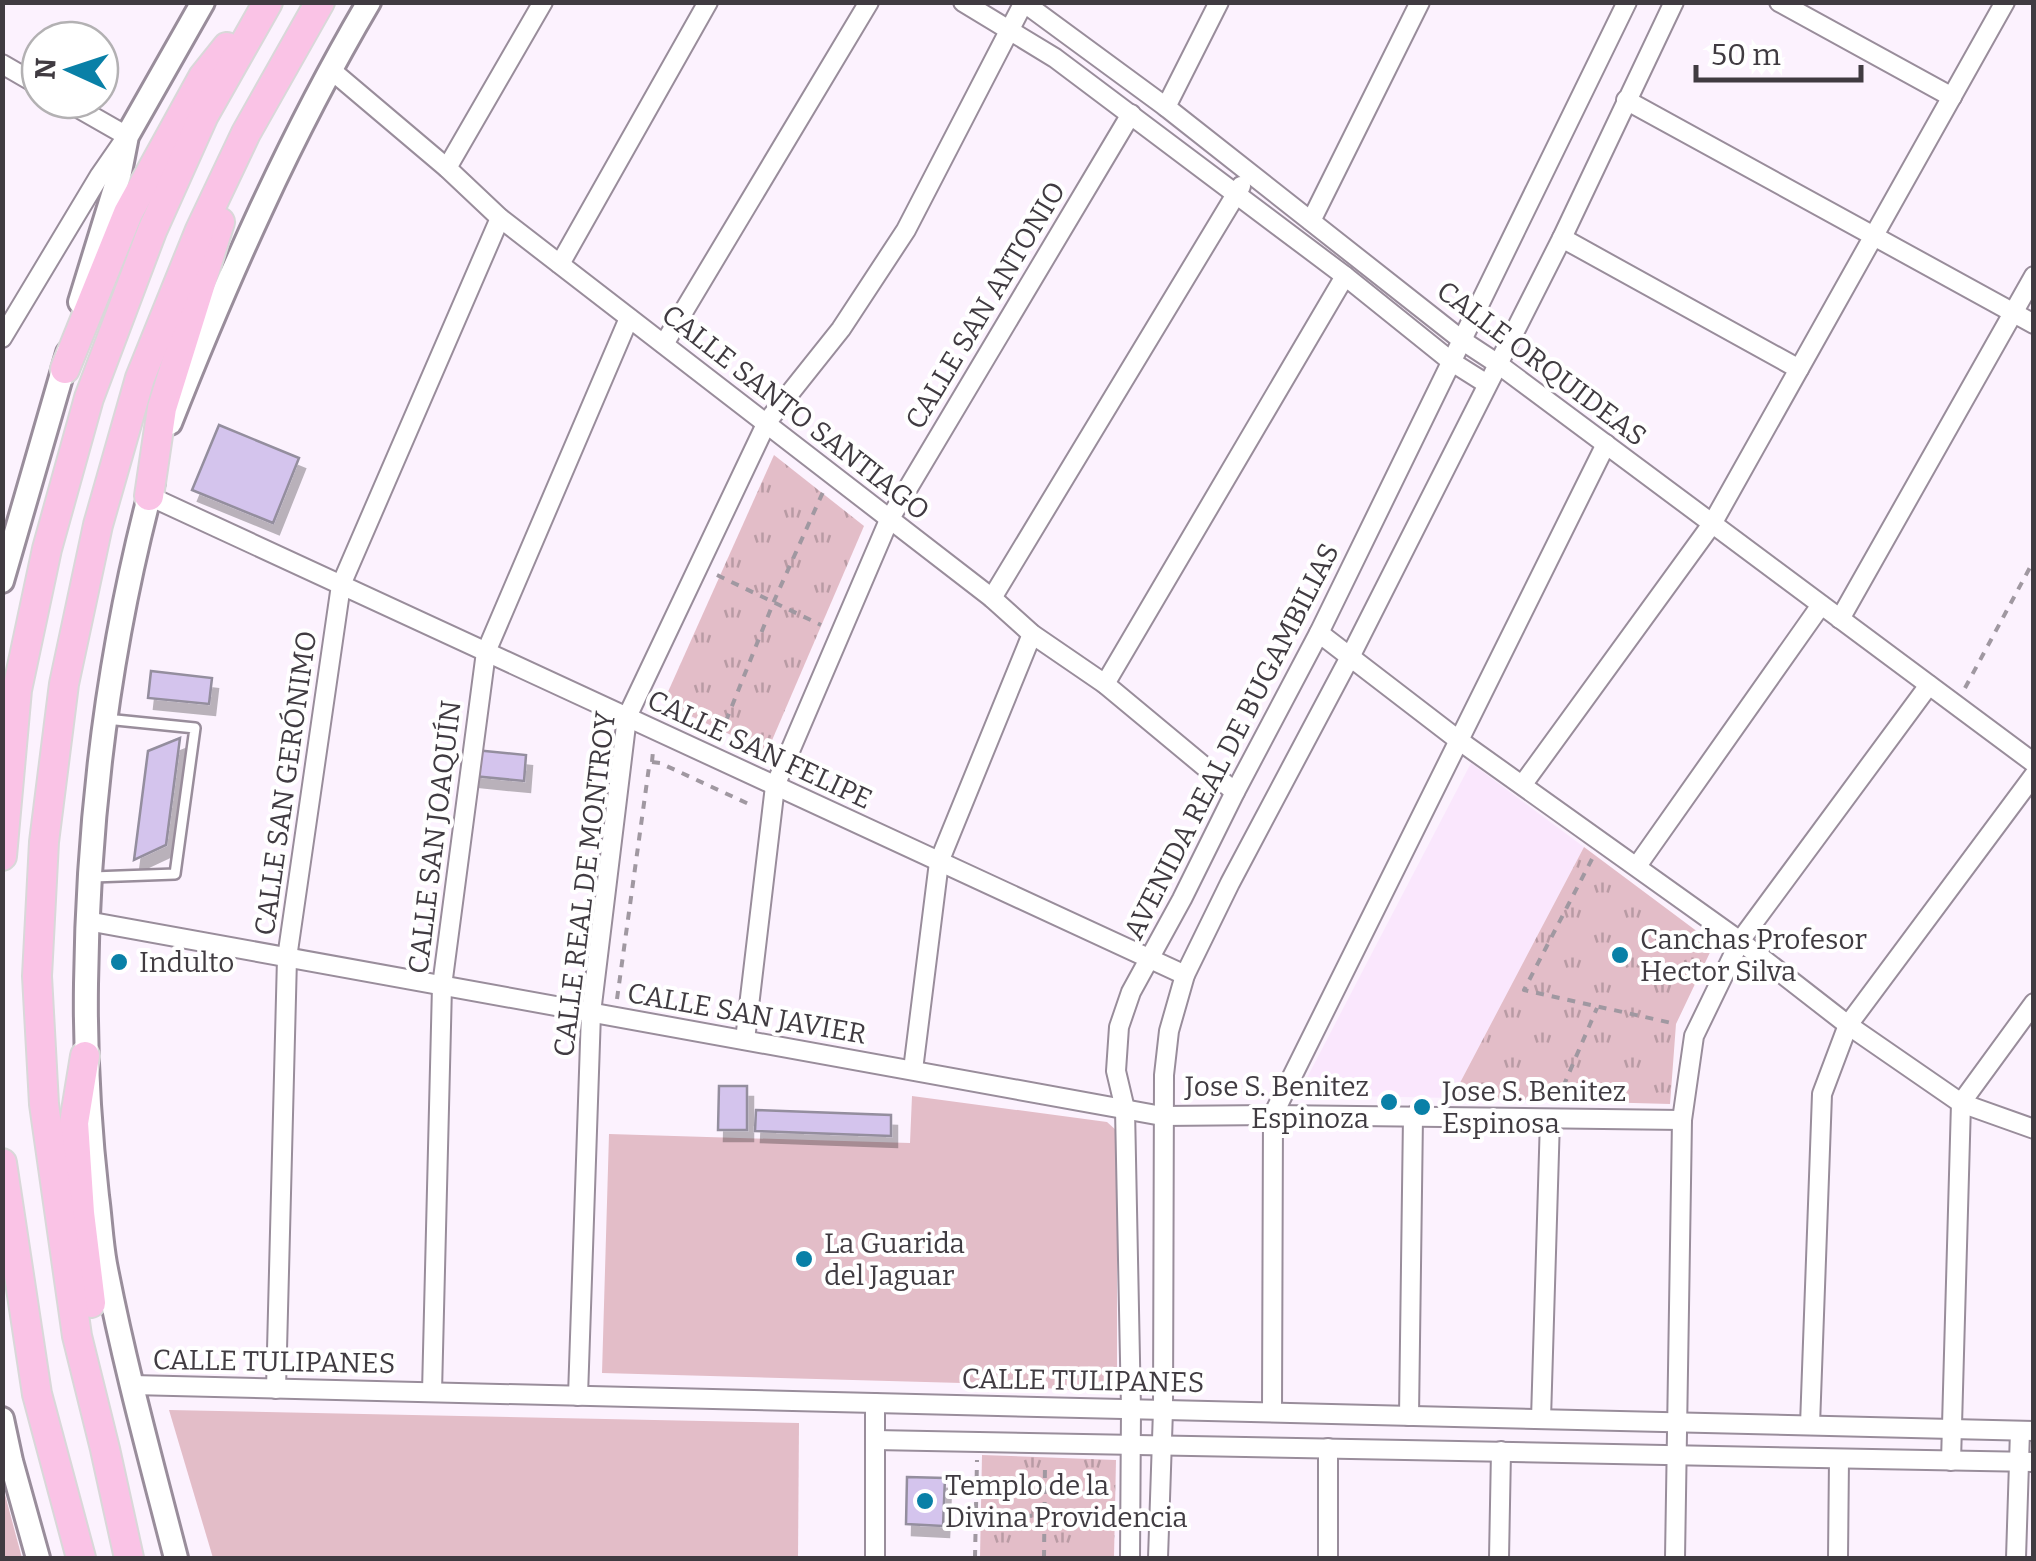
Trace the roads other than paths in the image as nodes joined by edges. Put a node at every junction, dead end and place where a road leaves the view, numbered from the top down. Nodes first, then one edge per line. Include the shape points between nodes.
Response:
1 (203, 2) edge
2 (265, 2) edge
3 (320, 2) edge
4 (369, 2) edge
5 (544, 2) edge
6 (708, 2) edge
7 (869, 2) edge
8 (963, 2) edge
9 (1219, 2) edge
10 (1420, 2) edge
11 (1628, 2) edge
12 (1674, 2) edge
13 (1779, 2) edge
14 (2004, 2) edge
15 (1023, 3) edge
16 (1010, 29) junction
17 (330, 68) junction
18 (1952, 97) junction
19 (1626, 100) junction
20 (1166, 107) junction
21 (1131, 114) junction
22 (99, 120) edge
23 (246, 132) junction
24 (127, 136) junction
25 (446, 168) junction
26 (1250, 173) junction
27 (1235, 196) junction
28 (500, 218) junction
29 (1311, 220) junction
30 (1874, 236) junction
31 (1562, 238) junction
32 (560, 264) junction
33 (1345, 276) junction
34 (2034, 276) edge
35 (2013, 313) junction
36 (629, 318) junction
37 (2034, 324) edge
38 (2, 338) edge
39 (1463, 341) junction
40 (664, 344) junction
41 (1452, 362) junction
42 (1498, 364) junction
43 (65, 369) junction
44 (1799, 369) junction
45 (1487, 384) junction
46 (767, 422) junction
47 (1606, 444) junction
48 (149, 496) junction
49 (889, 520) junction
50 (1712, 524) junction
51 (2, 581) edge
52 (341, 584) junction
53 (992, 598) junction
54 (1821, 605) junction
55 (1840, 619) junction
56 (1032, 634) junction
57 (1319, 634) junction
58 (486, 652) junction
59 (1351, 656) junction
60 (1105, 684) junction
61 (1929, 685) junction
62 (627, 717) junction
63 (106, 719) junction
64 (1458, 739) junction
65 (2034, 763) edge
66 (2034, 775) edge
67 (1522, 784) junction
68 (775, 786) junction
69 (1235, 792) junction
70 (2, 856) edge
71 (939, 862) junction
72 (1637, 866) junction
73 (90, 877) junction
74 (87, 921) junction
75 (1740, 941) junction
76 (288, 958) junction
77 (1149, 960) junction
78 (1184, 976) junction
79 (442, 986) junction
80 (2034, 1004) edge
81 (591, 1013) junction
82 (1848, 1025) junction
83 (746, 1040) junction
84 (85, 1056) junction
85 (912, 1070) junction
86 (1960, 1102) junction
87 (1125, 1109) junction
88 (1273, 1115) junction
89 (1162, 1116) junction
90 (1413, 1116) junction
91 (1550, 1119) junction
92 (1682, 1120) junction
93 (2034, 1129) edge
94 (2, 1163) edge
95 (2, 1240) edge
96 (22, 1294) junction
97 (132, 1385) junction
98 (276, 1389) junction
99 (432, 1392) junction
100 (578, 1396) junction
101 (875, 1403) junction
102 (1130, 1409) junction
103 (1163, 1410) junction
104 (1272, 1412) junction
105 (1409, 1416) junction
106 (2, 1419) edge
107 (1540, 1419) junction
108 (1678, 1422) junction
109 (1810, 1426) junction
110 (1952, 1429) junction
111 (2027, 1431) edge
112 (874, 1440) junction
113 (1130, 1444) junction
114 (1162, 1446) junction
115 (1328, 1448) junction
116 (106, 1449) junction
117 (1502, 1451) junction
118 (1678, 1454) junction
119 (1839, 1459) junction
120 (1951, 1461) junction
121 (2026, 1462) edge
122 (38, 1558) edge
123 (81, 1558) edge
124 (130, 1558) edge
125 (176, 1558) edge
126 (875, 1558) edge
127 (1130, 1558) edge
128 (1158, 1558) edge
129 (1328, 1558) edge
130 (1499, 1558) edge
131 (1675, 1558) edge
132 (1838, 1558) edge
133 (2016, 1558) edge

1 - 24 street
2 - 43 highway via 203,77 128,212
2 - 70 highway via 152,231 89,398 17,690
3 - 23 highway
4 - 17 street
5 - 25 street
6 - 32 street
7 - 40 street
8 - 16 street, CALLE ORQUIDEAS
9 - 20 street
10 - 29 street
11 - 39 street, AVENIDA REAL DE BUGAMBILIAS
12 - 19 street
13 - 18 street
14 - 18 street
15 - 16 street, CALLE REAL DE MONTROY
15 - 20 street, CALLE ORQUIDEAS
16 - 21 street, CALLE ORQUIDEAS
16 - 46 street, CALLE REAL DE MONTROY via 906,230 841,329
17 - 25 street, CALLE SANTO SANTIAGO
17 - 48 street via 218,302 167,428
18 - 30 street
19 - 30 street
19 - 31 street
20 - 26 street, CALLE ORQUIDEAS
21 - 27 street, CALLE ORQUIDEAS
21 - 49 street, CALLE SAN ANTONIO
22 - 24 street
23 - 48 highway via 162,408
23 - 116 highway via 140,378 98,525 64,684 44,842 37,976 44,1104 77,1336
24 - 38 street
24 - 43 street
25 - 28 street, CALLE SANTO SANTIAGO
26 - 27 street
26 - 29 street, CALLE ORQUIDEAS
27 - 33 street, CALLE ORQUIDEAS
27 - 53 street
28 - 32 street, CALLE SANTO SANTIAGO
28 - 52 street, CALLE SAN GERÓNIMO
29 - 39 street, CALLE ORQUIDEAS
30 - 35 street
30 - 44 street
31 - 42 street
31 - 44 street
32 - 36 street, CALLE SANTO SANTIAGO
33 - 41 street, CALLE ORQUIDEAS
33 - 60 street
34 - 35 street
35 - 37 street
35 - 55 street
36 - 40 street, CALLE SANTO SANTIAGO
36 - 58 street, CALLE SAN JOAQUÍN
39 - 41 street, AVENIDA REAL DE BUGAMBILIAS
39 - 42 street, CALLE ORQUIDEAS
40 - 46 street, CALLE SANTO SANTIAGO
41 - 45 street, CALLE ORQUIDEAS
41 - 57 street, AVENIDA REAL DE BUGAMBILIAS
42 - 45 street
42 - 47 street, CALLE ORQUIDEAS
43 - 51 street
44 - 50 street
45 - 59 street
46 - 49 street, CALLE SANTO SANTIAGO
46 - 62 street, CALLE REAL DE MONTROY
47 - 50 street, CALLE ORQUIDEAS
47 - 64 street
48 - 52 street, CALLE SAN FELIPE
48 - 63 street
49 - 53 street, CALLE SANTO SANTIAGO
49 - 68 street, CALLE SAN ANTONIO
50 - 54 street, CALLE ORQUIDEAS
50 - 67 street
52 - 58 street, CALLE SAN FELIPE
52 - 76 street, CALLE SAN GERÓNIMO
53 - 56 street, CALLE SANTO SANTIAGO
54 - 55 street, CALLE ORQUIDEAS
54 - 72 street
55 - 61 street, CALLE ORQUIDEAS
56 - 60 street, CALLE SANTO SANTIAGO
56 - 71 street
57 - 59 street
57 - 69 street, AVENIDA REAL DE BUGAMBILIAS
58 - 62 street, CALLE SAN FELIPE
58 - 79 street, CALLE SAN JOAQUÍN
59 - 64 street
59 - 78 street
60 - 69 street, CALLE SANTO SANTIAGO
61 - 65 street, CALLE ORQUIDEAS
61 - 75 street
62 - 68 street, CALLE SAN FELIPE
62 - 81 street, CALLE REAL DE MONTROY
63 - 73 street
63 - 73 lane via 195,728 175,874
64 - 67 street
64 - 88 street
66 - 82 street
67 - 72 street
68 - 71 street, CALLE SAN FELIPE
68 - 83 street, CALLE SAN ANTONIO
69 - 77 street, AVENIDA REAL DE BUGAMBILIAS
71 - 77 street, CALLE SAN FELIPE
71 - 85 street
72 - 75 street
73 - 74 street
74 - 76 street, CALLE SAN JAVIER
74 - 84 street
75 - 82 street
75 - 92 street via 1694,1036
76 - 79 street, CALLE SAN JAVIER
76 - 98 street, CALLE SAN GERÓNIMO
77 - 78 street, CALLE SAN FELIPE
77 - 87 street, AVENIDA REAL DE BUGAMBILIAS via 1119,1027 1116,1072
78 - 89 street via 1169,1031
79 - 81 street, CALLE SAN JAVIER
79 - 99 street, CALLE SAN JOAQUÍN
80 - 86 street
81 - 83 street, CALLE SAN JAVIER
81 - 100 street, CALLE REAL DE MONTROY
82 - 86 street
82 - 109 street via 1822,1094
83 - 85 street, CALLE SAN JAVIER
84 - 97 street via 105,1261
84 - 116 highway via 74,1124
85 - 87 street, CALLE SAN JAVIER
86 - 93 street
86 - 110 street
87 - 89 street, CALLE SAN JAVIER
87 - 102 street, AVENIDA REAL DE BUGAMBILIAS
88 - 89 street, CALLE SAN JAVIER
88 - 90 street, CALLE SAN JAVIER
88 - 104 street
89 - 103 street
90 - 91 street, CALLE SAN JAVIER
90 - 105 street
91 - 92 street, CALLE SAN JAVIER
91 - 107 street
92 - 108 street
94 - 96 highway
95 - 96 highway
96 - 123 highway via 37,1394
97 - 98 street, CALLE TULIPANES
97 - 125 street
98 - 99 street, CALLE TULIPANES
99 - 100 street, CALLE TULIPANES
100 - 101 street, CALLE TULIPANES
101 - 102 street, CALLE TULIPANES
101 - 112 street
102 - 103 street, CALLE TULIPANES
102 - 113 street, AVENIDA REAL DE BUGAMBILIAS
103 - 104 street, CALLE TULIPANES
103 - 114 street
104 - 105 street, CALLE TULIPANES
105 - 107 street, CALLE TULIPANES
106 - 122 street
107 - 108 street, CALLE TULIPANES
108 - 109 street, CALLE TULIPANES
108 - 118 street
109 - 110 street, CALLE TULIPANES
110 - 111 street, CALLE TULIPANES
110 - 120 street
111 - 121 street
112 - 113 street
112 - 126 street
113 - 114 street
113 - 127 street, AVENIDA REAL DE BUGAMBILIAS
114 - 115 street
114 - 128 street
115 - 117 street
115 - 129 street
116 - 124 highway
117 - 118 street
117 - 130 street
118 - 119 street
118 - 131 street
119 - 120 street
119 - 132 street
120 - 121 street
121 - 133 street

